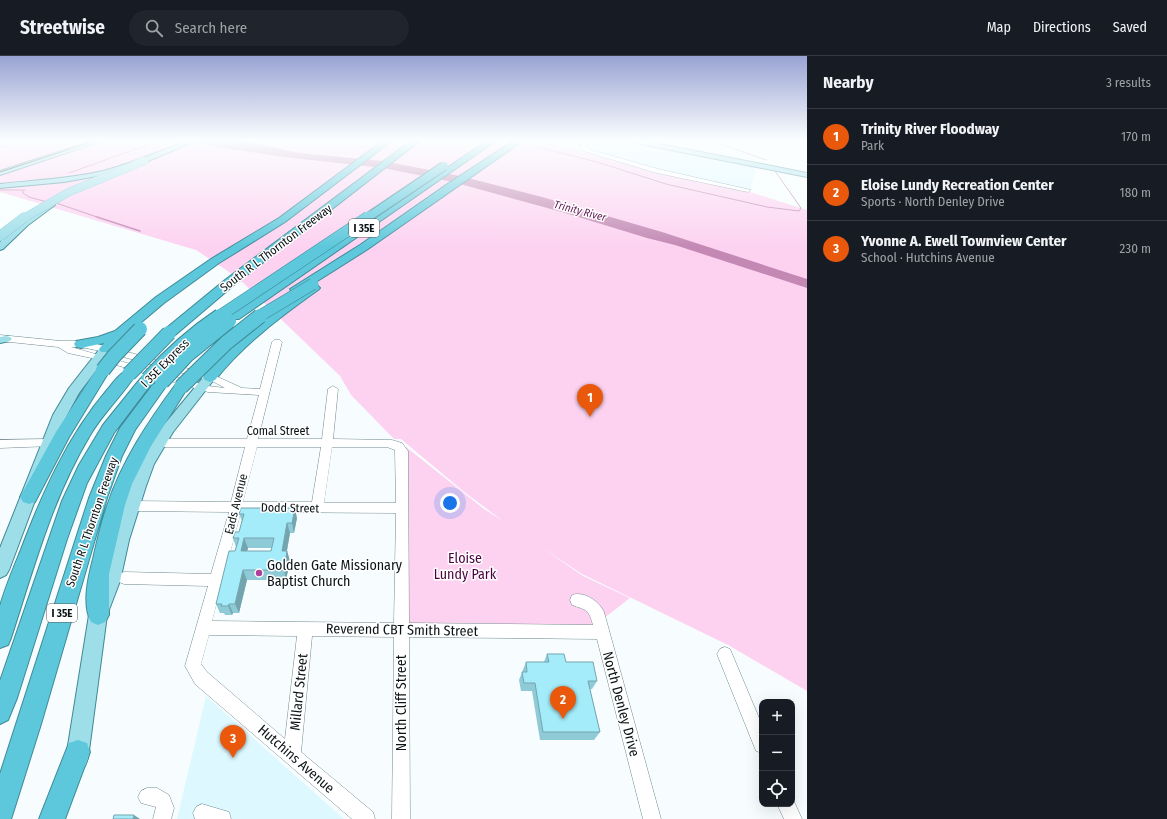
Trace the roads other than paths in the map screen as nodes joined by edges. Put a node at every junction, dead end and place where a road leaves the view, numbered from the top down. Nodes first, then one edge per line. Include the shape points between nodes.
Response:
1 (89, 176) edge
2 (109, 176) edge
3 (342, 176) edge
4 (343, 176) edge
5 (370, 176) edge
6 (430, 176) edge
7 (441, 176) edge
8 (460, 176) edge
9 (466, 176) edge
10 (679, 176) edge
11 (99, 180) junction
12 (0, 186) edge
13 (449, 187) junction
14 (748, 190) dead end
15 (12, 235) junction
16 (0, 236) edge
17 (0, 247) edge
18 (364, 247) junction
19 (346, 263) junction
20 (197, 280) junction
21 (210, 296) junction
22 (121, 332) junction
23 (2, 339) edge
24 (277, 342) dead end
25 (61, 344) junction
26 (81, 344) junction
27 (102, 359) junction
28 (206, 382) junction
29 (165, 383) junction
30 (333, 389) dead end
31 (264, 392) junction
32 (48, 443) junction
33 (159, 443) junction
34 (0, 444) edge
35 (251, 444) junction
36 (327, 444) junction
37 (398, 445) joint
38 (29, 497) junction
39 (131, 506) junction
40 (236, 507) junction
41 (317, 508) junction
42 (402, 508) junction
43 (0, 570) edge
44 (124, 578) dead end
45 (216, 580) junction
46 (577, 600) dead end
47 (98, 615) junction
48 (203, 628) junction
49 (303, 629) junction
50 (402, 631) junction
51 (602, 632) junction
52 (0, 638) edge
53 (725, 654) dead end
54 (193, 666) joint
55 (0, 712) edge
56 (759, 738) edge
57 (78, 752) junction
58 (292, 755) junction
59 (147, 797) dead end
60 (787, 807) edge
61 (0, 813) edge
62 (202, 813) dead end
63 (163, 814) edge
64 (52, 819) edge
65 (62, 819) edge
66 (222, 819) edge
67 (366, 819) edge
68 (401, 819) edge
69 (652, 819) edge
70 (793, 819) edge

1 - 12 main road, bridge
2 - 11 main road, bridge
3 - 20 highway via 256,243
4 - 21 highway via 300,211
5 - 21 highway, South R L Thornton Freeway
6 - 29 highway, I 35E Express, bridge via 209,323 183,344
7 - 29 highway, I 35E, bridge via 235,316 187,356
8 - 13 highway
9 - 13 highway
10 - 14 street
11 - 15 main road, bridge via 38,214
11 - 16 main road, bridge via 36,210
13 - 18 highway
15 - 16 street
15 - 17 main road
18 - 19 highway
18 - 29 highway via 233,326
19 - 28 highway via 249,335 224,359
19 - 29 highway, bridge via 250,323 219,348
20 - 22 highway via 140,315
20 - 27 highway, bridge
21 - 52 highway, South R L Thornton Freeway, bridge via 129,374 81,437 49,499
22 - 26 highway via 102,340
22 - 27 highway
23 - 25 street
24 - 31 street, Eads Avenue
25 - 26 street
25 - 27 street via 71,351
26 - 27 street
27 - 28 street
27 - 32 main road via 74,391
27 - 38 highway
28 - 31 street via 218,391
28 - 33 main road via 180,412
29 - 47 highway via 156,422 142,445 115,506 98,580
29 - 55 highway, I 35E Express via 110,426 88,464 57,538
29 - 61 highway, South R L Thornton Freeway / I 35E via 156,401 136,418 114,456 98,498
30 - 36 street
31 - 35 street, Eads Avenue
32 - 34 street
32 - 38 main road
33 - 35 street, Comal Street
33 - 39 main road via 140,480
35 - 36 street, Comal Street
35 - 40 street, Eads Avenue
36 - 37 street, Comal Street
36 - 41 street
37 - 42 street, North Cliff Street via 402,451
38 - 43 main road
39 - 40 street, Dodd Street
39 - 47 main road via 111,581
40 - 41 street, Dodd Street
40 - 45 street, Eads Avenue
41 - 42 street, Dodd Street
42 - 50 street, North Cliff Street
44 - 45 street
45 - 48 street, Eads Avenue
46 - 51 street, North Denley Drive via 593,606
47 - 57 main road
48 - 49 street, Reverend CBT Smith Street
48 - 54 street, Eads Avenue
49 - 50 street, Reverend CBT Smith Street
49 - 58 street, Millard Street via 305,638
50 - 51 street, Reverend CBT Smith Street
50 - 68 street, North Cliff Street
51 - 69 street, North Denley Drive
53 - 56 street
54 - 58 street, Hutchins Avenue via 201,678
57 - 64 highway
57 - 65 main road via 71,794
58 - 67 street, Hutchins Avenue
59 - 63 street via 157,797 163,801
60 - 70 street
62 - 66 street

